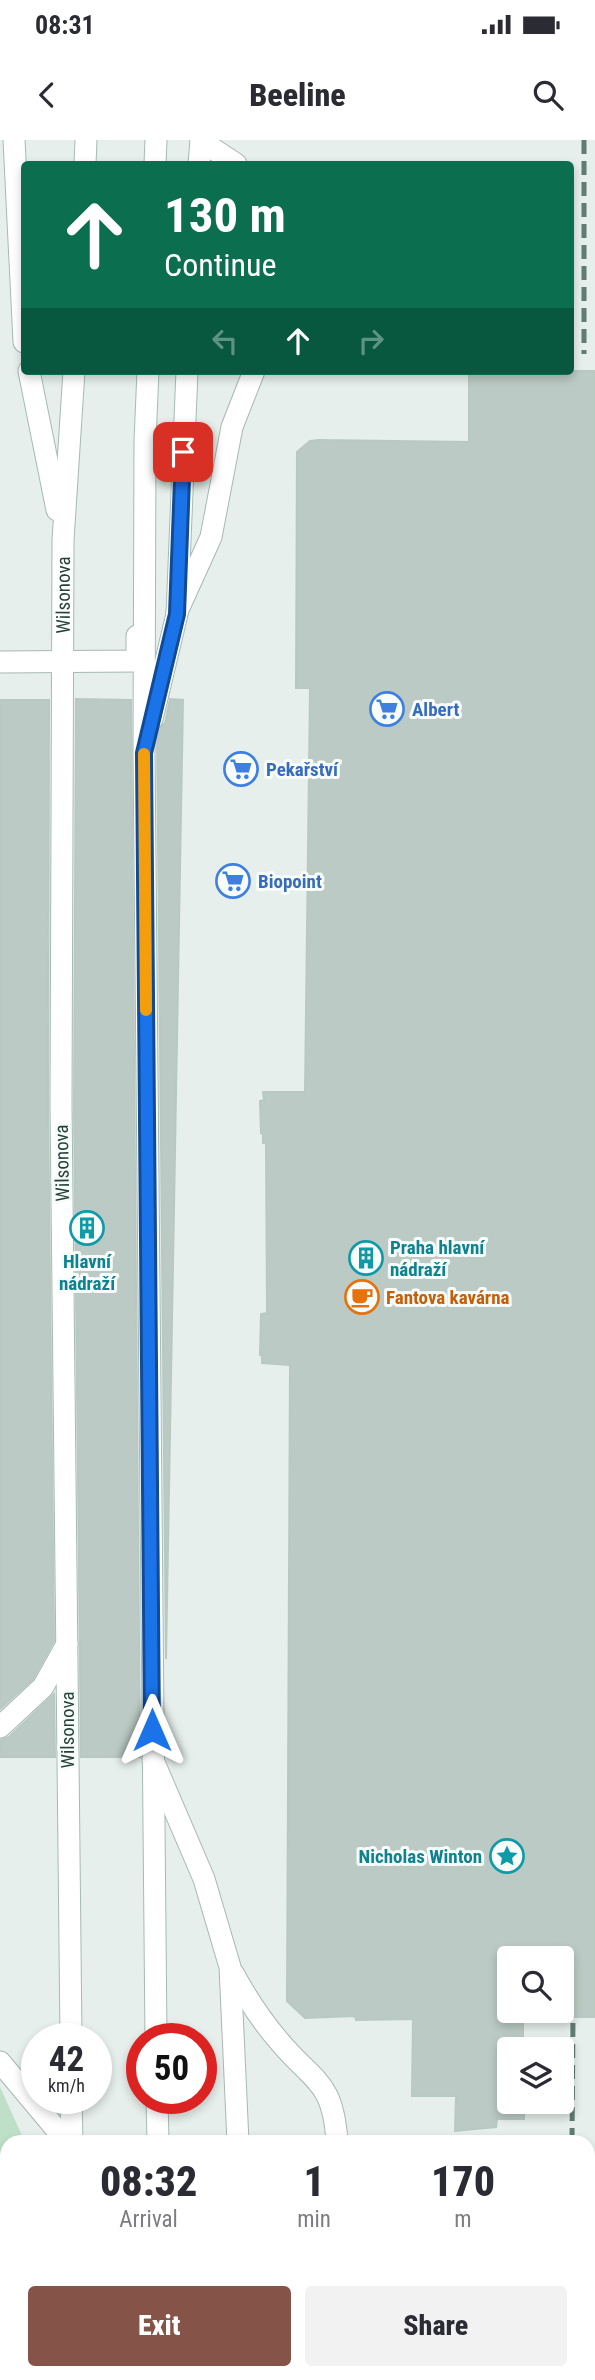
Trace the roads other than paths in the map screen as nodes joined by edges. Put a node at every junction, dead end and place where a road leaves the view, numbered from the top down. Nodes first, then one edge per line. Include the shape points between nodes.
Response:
1 (14, 140) edge
2 (86, 140) edge
3 (156, 140) edge
4 (201, 140) edge
5 (85, 161) edge
6 (155, 161) edge
7 (199, 161) edge
8 (232, 161) edge
9 (21, 281) edge
10 (30, 375) edge
11 (74, 375) edge
12 (148, 375) edge
13 (187, 375) edge
14 (252, 375) edge
15 (63, 540) junction
16 (135, 552) dead end
17 (177, 614) junction
18 (0, 662) edge
19 (144, 753) junction
20 (67, 1644) junction
21 (0, 1727) edge
22 (152, 1758) junction
23 (230, 1967) junction
24 (71, 2023) edge
25 (156, 2023) edge
26 (0, 2062) edge
27 (71, 2114) edge
28 (157, 2114) edge
29 (64, 2135) edge
30 (70, 2135) edge
31 (158, 2135) edge
32 (238, 2135) edge
33 (336, 2135) edge

1 - 9 main road
2 - 5 main road
3 - 6 main road
4 - 7 main road
4 - 8 main road
10 - 15 main road
11 - 15 main road, Wilsonova
12 - 19 main road
13 - 17 main road
14 - 17 main road via 232,427 211,537
15 - 20 main road, Wilsonova via 61,1104
16 - 18 main road via 137,661
17 - 19 main road
19 - 22 main road
20 - 21 main road via 43,1687
20 - 24 main road, Wilsonova
22 - 23 main road via 204,1879
22 - 25 main road
23 - 32 main road
23 - 33 main road via 280,2043 324,2088 334,2111
26 - 29 main road
27 - 30 main road
28 - 31 main road

